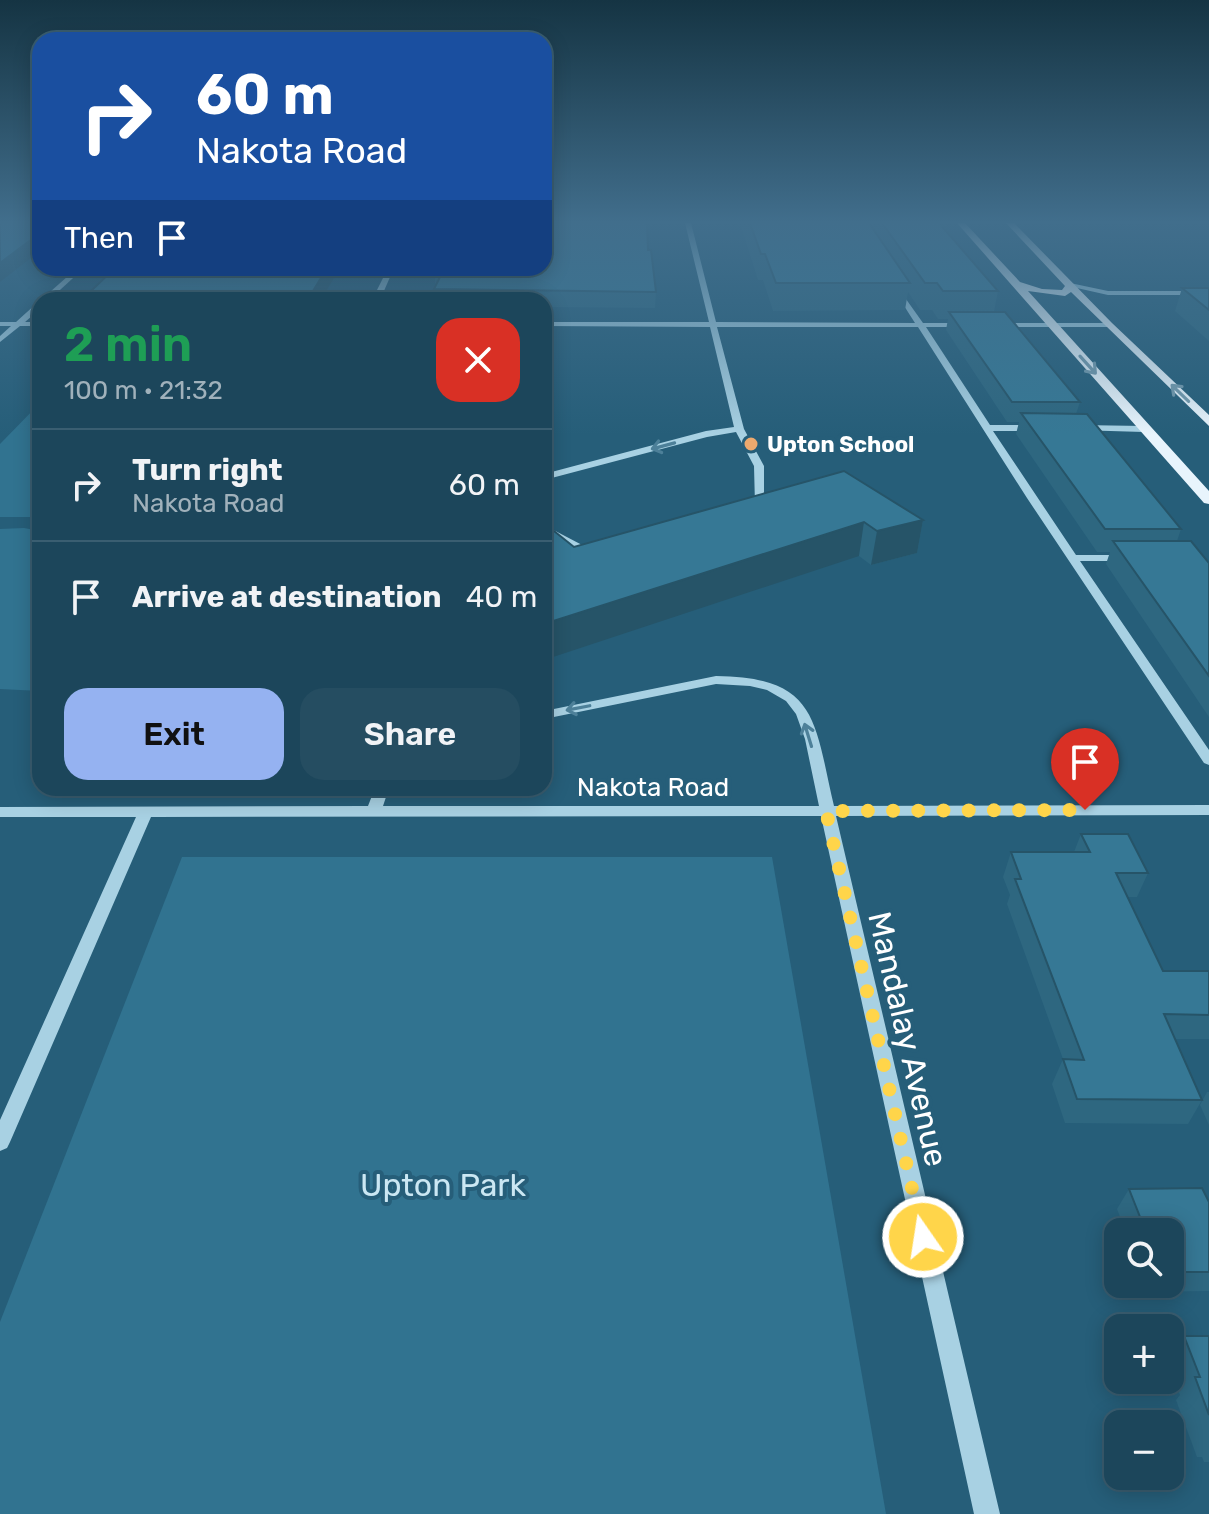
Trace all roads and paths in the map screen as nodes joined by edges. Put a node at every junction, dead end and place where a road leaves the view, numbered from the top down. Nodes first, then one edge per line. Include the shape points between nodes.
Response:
1 (705, 294) edge
2 (900, 294) edge
3 (1026, 294) edge
4 (1078, 294) edge
5 (32, 312) edge
6 (0, 324) edge
7 (18, 324) junction
8 (32, 324) edge
9 (552, 324) edge
10 (712, 324) junction
11 (920, 324) junction
12 (1052, 324) junction
13 (1108, 325) junction
14 (0, 340) edge
15 (1209, 422) edge
16 (987, 428) junction
17 (1048, 428) edge
18 (1064, 428) edge
19 (739, 429) junction
20 (1144, 429) junction
21 (552, 475) edge
22 (1191, 480) junction
23 (1209, 480) edge
24 (1209, 500) edge
25 (745, 512) edge
26 (552, 533) edge
27 (610, 550) edge
28 (1073, 558) junction
29 (1134, 558) edge
30 (552, 713) edge
31 (1209, 760) edge
32 (379, 796) edge
33 (374, 810) junction
34 (1209, 810) edge
35 (146, 811) junction
36 (826, 811) junction
37 (0, 812) edge
38 (0, 1142) edge
39 (987, 1514) edge

1 - 10 street
2 - 11 street
3 - 12 main road
4 - 13 main road
5 - 7 street
6 - 7 street
7 - 8 street
7 - 14 street
9 - 10 street
10 - 11 street
10 - 19 street
11 - 12 street
11 - 16 street
12 - 13 street
12 -> 20 main road
15 -> 13 main road
16 - 17 street
16 - 28 street
18 - 20 street
19 -> 21 street
19 - 25 street via 759,466 760,507
20 - 22 main road
22 - 23 main road
22 - 24 main road
26 - 27 street via 581,549
28 - 29 street
28 - 31 street
36 -> 30 street, Mandalay Avenue via 799,707 773,687 716,680
32 - 33 street
33 - 35 street, Nakota Road
33 - 36 street, Nakota Road
34 - 36 street, Nakota Road
35 - 37 street, Nakota Road
35 - 38 street
36 - 39 street, Mandalay Avenue

